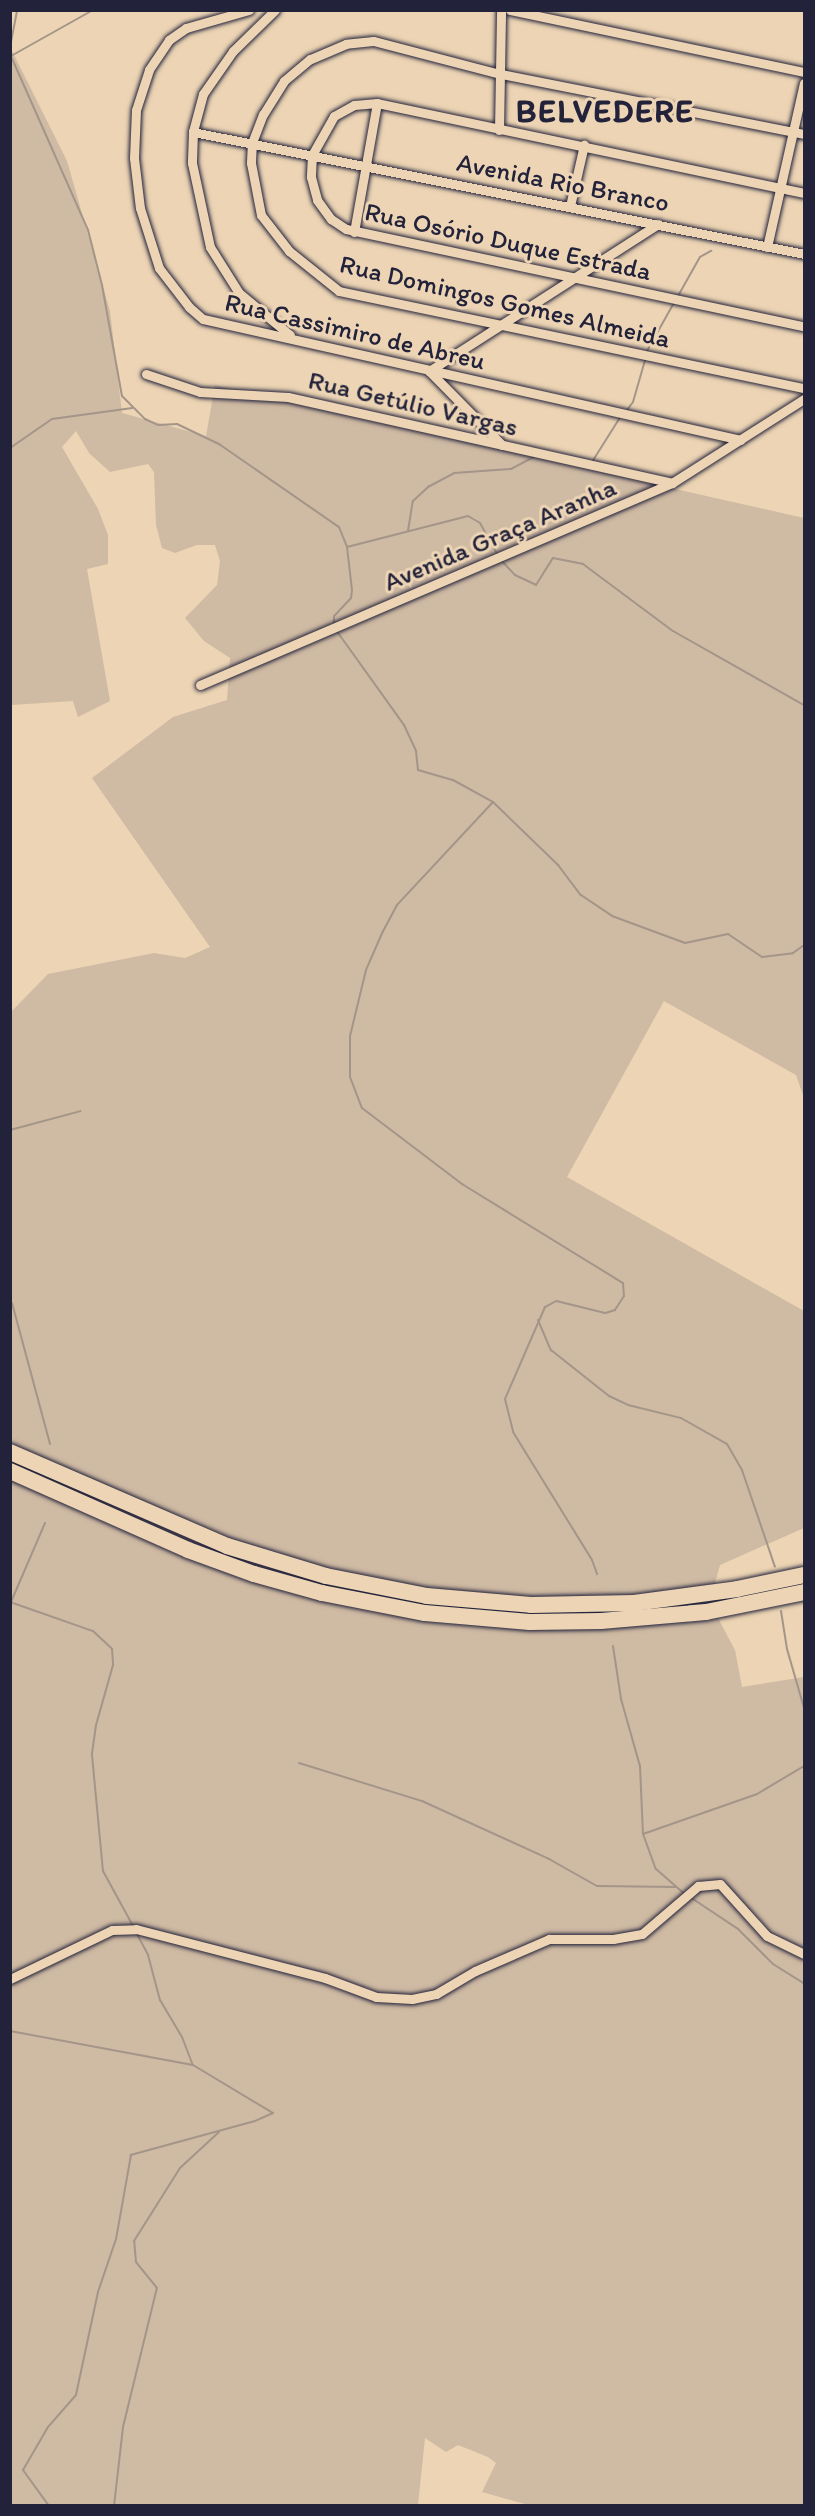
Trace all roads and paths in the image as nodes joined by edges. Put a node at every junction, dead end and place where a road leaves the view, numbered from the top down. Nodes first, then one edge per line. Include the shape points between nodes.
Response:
1 (249, 10) edge
2 (275, 10) edge
3 (501, 10) edge
4 (510, 10) edge
5 (804, 72) edge
6 (500, 74) junction
7 (804, 83) edge
8 (377, 103) junction
9 (498, 130) junction
10 (794, 131) junction
11 (193, 132) junction
12 (804, 134) edge
13 (252, 142) junction
14 (584, 145) junction
15 (312, 155) junction
16 (366, 166) junction
17 (781, 188) junction
18 (804, 193) edge
19 (570, 206) junction
20 (658, 224) junction
21 (354, 232) junction
22 (767, 247) junction
23 (804, 254) edge
24 (574, 278) junction
25 (804, 326) edge
26 (498, 327) junction
27 (292, 337) junction
28 (429, 371) junction
29 (146, 374) dead end
30 (804, 388) edge
31 (804, 399) edge
32 (741, 440) junction
33 (502, 445) junction
34 (672, 483) junction
35 (200, 685) dead end
36 (10, 1452) edge
37 (10, 1471) edge
38 (804, 1575) edge
39 (804, 1592) edge
40 (804, 1954) edge
41 (10, 1978) edge

1 - 27 street, Rua Cassimiro de Abreu via 186,28 170,40 149,70 136,110 134,158 140,208 159,268 203,319
2 - 11 street via 233,51 203,94
3 - 6 street
4 - 5 street
6 - 9 street
6 - 10 street, Rua Domingos Gomes Almeida
6 - 13 street, Rua Domingos Gomes Almeida via 373,41 346,44 310,59 284,81 263,114
7 - 10 street
8 - 9 street
8 - 15 street via 354,105 334,116
8 - 16 street
9 - 14 street
10 - 12 street, Rua Domingos Gomes Almeida
10 - 17 street
11 - 13 street, Avenida Rio Branco
11 - 27 street via 192,163 210,247 239,293
13 - 15 street, Avenida Rio Branco
13 - 26 street, Rua Domingos Gomes Almeida via 253,189 261,214 289,251 323,282 339,291
14 - 17 street
14 - 19 street
15 - 16 street, Avenida Rio Branco
15 - 21 street, Rua Osório Duque Estrada via 311,177 317,200 332,219
16 - 19 street, Avenida Rio Branco
16 - 21 street
17 - 18 street
17 - 22 street
19 - 20 street, Avenida Rio Branco
20 - 22 street, Avenida Rio Branco
20 - 24 street
21 - 24 street, Rua Osório Duque Estrada
22 - 23 street, Avenida Rio Branco
24 - 25 street, Rua Osório Duque Estrada
24 - 26 street
26 - 28 street
26 - 30 street, Rua Domingos Gomes Almeida
27 - 28 street, Rua Cassimiro de Abreu
28 - 32 street, Rua Cassimiro de Abreu
28 - 33 street
29 - 33 street, Rua Getúlio Vargas via 200,392 288,397
31 - 32 street, Avenida Graça Aranha
32 - 34 street, Avenida Graça Aranha
33 - 34 street, Rua Getúlio Vargas
34 - 35 street, Avenida Graça Aranha
36 - 38 highway via 227,1546 326,1576 428,1596 531,1605 634,1603 726,1591
37 - 39 highway via 243,1570 333,1596 425,1613 495,1620 600,1622 706,1612
40 - 41 street via 767,1936 720,1884 698,1886 642,1934 613,1940 549,1939 475,1971 436,1994 412,1999 376,1997 325,1978 136,1929 112,1930

